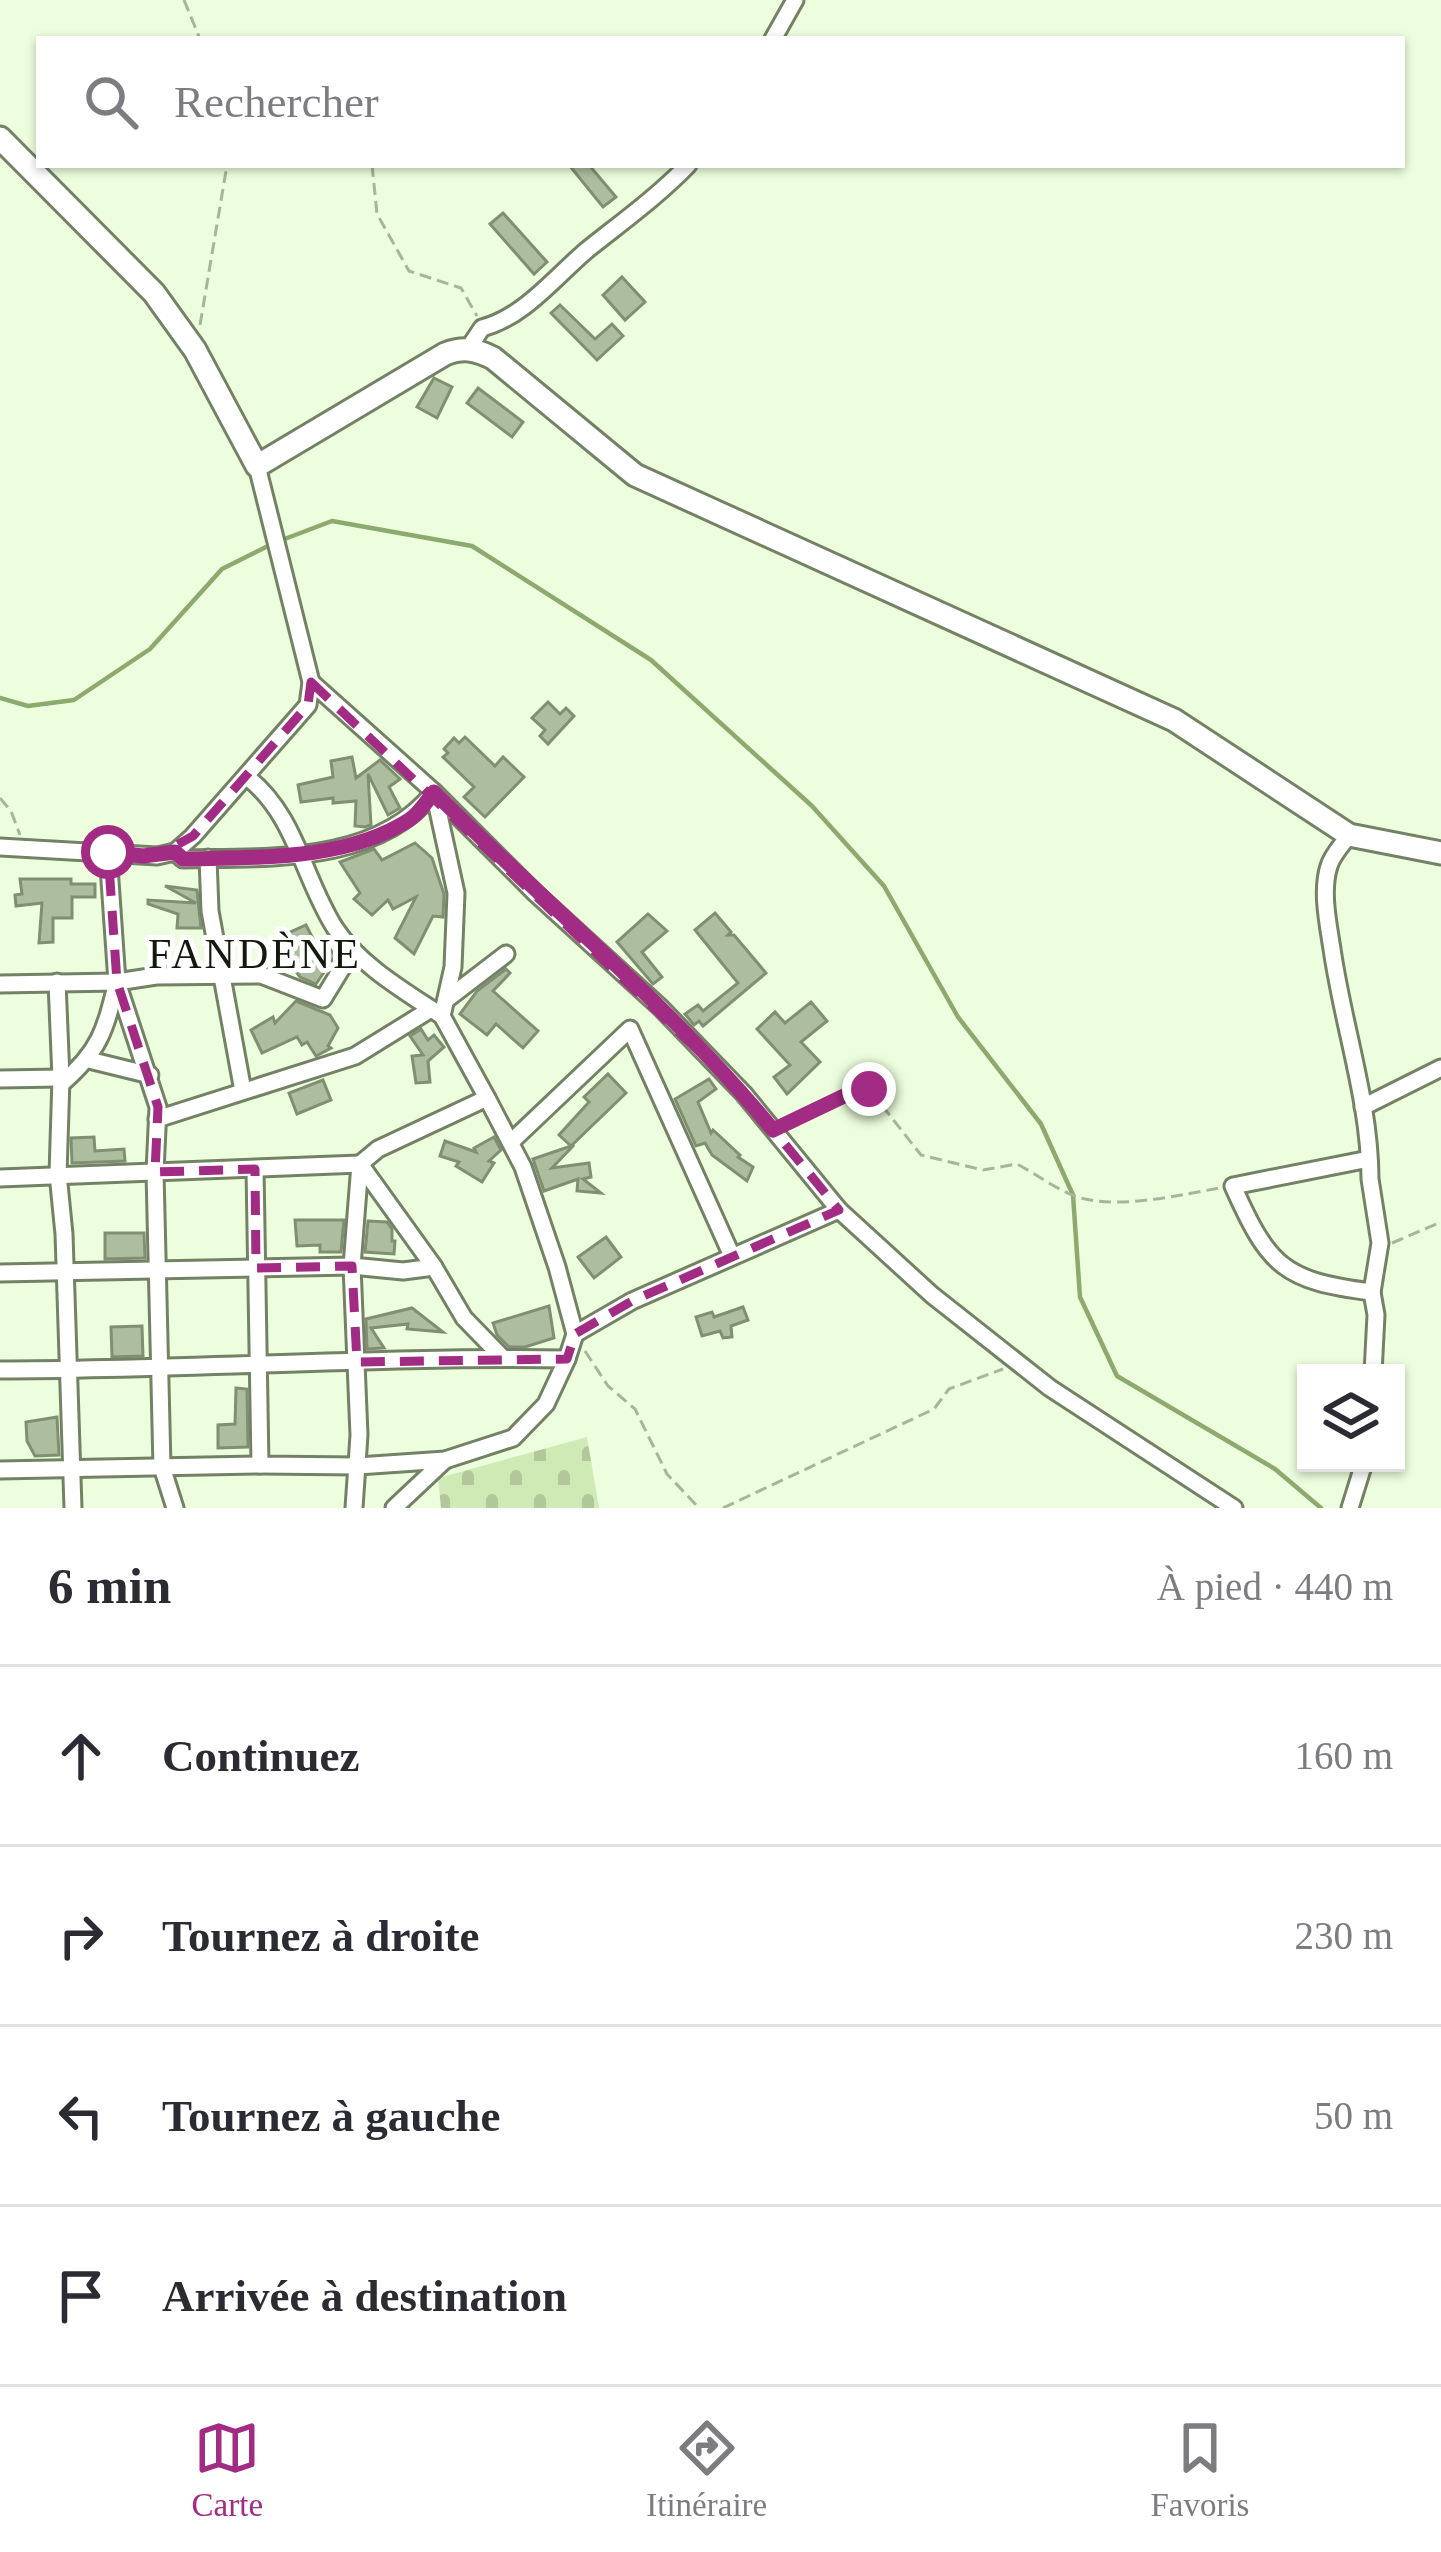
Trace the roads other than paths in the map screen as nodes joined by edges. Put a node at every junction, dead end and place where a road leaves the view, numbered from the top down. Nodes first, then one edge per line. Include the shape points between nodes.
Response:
1 (795, 0) edge
2 (775, 36) edge
3 (0, 138) edge
4 (685, 168) edge
5 (468, 349) junction
6 (257, 466) junction
7 (311, 682) junction
8 (248, 776) junction
9 (434, 792) junction
10 (1349, 835) junction
11 (0, 847) edge
12 (108, 852) junction
13 (175, 852) junction
14 (300, 852) junction
15 (1441, 853) edge
16 (208, 859) junction
17 (353, 950) junction
18 (506, 955) dead end
19 (224, 975) junction
20 (57, 982) junction
21 (117, 982) junction
22 (0, 984) edge
23 (439, 1009) junction
24 (89, 1060) junction
25 (1441, 1068) edge
26 (151, 1076) junction
27 (0, 1079) edge
28 (61, 1081) junction
29 (243, 1091) junction
30 (487, 1098) junction
31 (1363, 1107) junction
32 (158, 1119) junction
33 (512, 1141) junction
34 (1370, 1160) junction
35 (361, 1164) junction
36 (254, 1169) junction
37 (155, 1172) junction
38 (58, 1174) junction
39 (0, 1178) edge
40 (838, 1210) junction
41 (732, 1256) junction
42 (352, 1266) junction
43 (434, 1267) junction
44 (256, 1268) junction
45 (158, 1270) junction
46 (65, 1272) junction
47 (0, 1273) edge
48 (1372, 1292) junction
49 (575, 1334) junction
50 (502, 1358) junction
51 (567, 1359) junction
52 (356, 1362) junction
53 (257, 1364) junction
54 (1373, 1364) edge
55 (160, 1367) junction
56 (0, 1370) edge
57 (68, 1370) junction
58 (445, 1460) junction
59 (260, 1465) junction
60 (358, 1466) junction
61 (162, 1467) junction
62 (71, 1468) junction
63 (0, 1470) edge
64 (1361, 1472) edge
65 (73, 1508) edge
66 (175, 1508) edge
67 (354, 1508) edge
68 (394, 1508) edge
69 (1234, 1508) edge
70 (1350, 1508) edge

1 - 2 street
3 - 6 main road via 154,293 195,350
4 - 5 street via 505,322 482,328
5 - 6 main road via 427,364
5 - 10 main road via 493,358 635,475 1174,720
6 - 7 street
7 - 8 street via 308,705
7 - 9 street
8 - 13 street
8 - 14 street via 280,812
9 - 14 street via 413,818 362,844
9 - 23 street via 456,893 453,967
9 - 40 street via 661,1008
10 - 15 main road
10 - 31 street via 1329,862 1325,890
11 - 12 street
12 - 13 street
12 - 21 street
13 - 16 street
14 - 16 street
14 - 17 street
16 - 19 street
17 - 19 street via 323,1000 261,975
17 - 23 street
18 - 23 street
19 - 21 street
19 - 29 street
20 - 21 street
20 - 22 street
20 - 28 street
21 - 24 street
21 - 26 street
23 - 29 street via 355,1056
23 - 30 street
24 - 26 street
24 - 28 street
25 - 31 street
26 - 32 street
27 - 28 street
28 - 38 street
29 - 32 street
30 - 33 street
30 - 35 street
31 - 34 street
32 - 37 street
33 - 41 street via 630,1030
33 - 49 street
34 - 48 street via 1379,1247
34 - 48 street via 1233,1186 1254,1234 1284,1269 1324,1286
35 - 36 street
35 - 42 street
35 - 43 street
36 - 37 street
36 - 44 street
37 - 38 street
37 - 45 street
38 - 39 street
38 - 46 street
40 - 41 street
40 - 69 street via 1018,1363
41 - 49 street
42 - 43 street
42 - 44 street
42 - 52 street
43 - 50 street via 464,1318
44 - 45 street
44 - 53 street
45 - 46 street
45 - 55 street
46 - 47 street
46 - 57 street
48 - 54 street
49 - 51 street
50 - 51 street
50 - 52 street
51 - 58 street via 547,1404 513,1438
52 - 53 street
52 - 60 street
53 - 55 street
53 - 59 street
55 - 57 street
55 - 61 street
56 - 57 street
57 - 62 street
58 - 60 street
58 - 68 street
59 - 60 street
59 - 61 street
60 - 67 street
61 - 62 street
61 - 66 street
62 - 63 street
62 - 65 street
64 - 70 street

